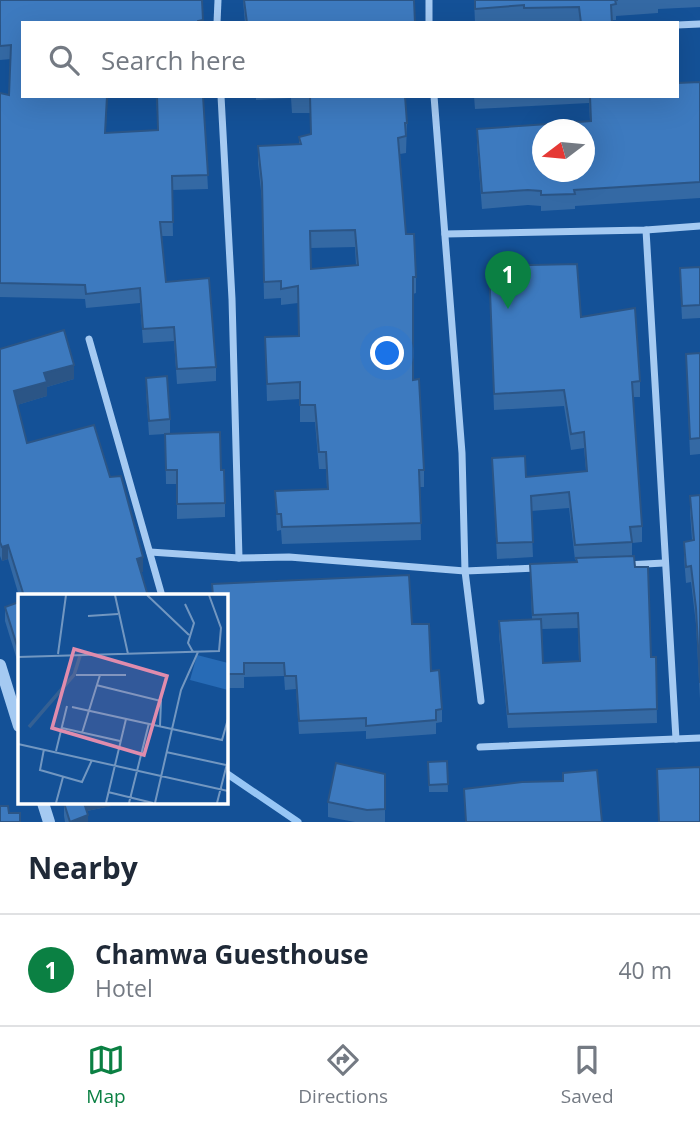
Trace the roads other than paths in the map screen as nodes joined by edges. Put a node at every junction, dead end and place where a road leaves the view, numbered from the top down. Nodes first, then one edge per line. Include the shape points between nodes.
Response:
1 (218, 0) edge
2 (429, 0) edge
3 (217, 21) edge
4 (429, 21) edge
5 (700, 24) edge
6 (679, 25) edge
7 (221, 98) edge
8 (434, 98) edge
9 (700, 226) edge
10 (646, 230) junction
11 (445, 234) junction
12 (89, 339) dead end
13 (150, 552) junction
14 (239, 558) junction
15 (664, 564) junction
16 (611, 565) edge
17 (544, 568) edge
18 (465, 571) junction
19 (161, 594) edge
20 (0, 665) edge
21 (481, 701) dead end
22 (18, 723) edge
23 (700, 738) edge
24 (676, 739) junction
25 (480, 747) dead end
26 (43, 804) edge
27 (49, 822) edge

1 - 3 street
2 - 4 street
5 - 6 street
7 - 14 street
8 - 11 street
9 - 10 street
10 - 11 street
10 - 15 street
11 - 18 street via 462,453
12 - 13 street
13 - 14 street
13 - 19 street
14 - 18 street via 289,557
15 - 16 street
15 - 24 street
17 - 18 street
18 - 21 street
20 - 22 street
23 - 24 street
24 - 25 street
26 - 27 street

